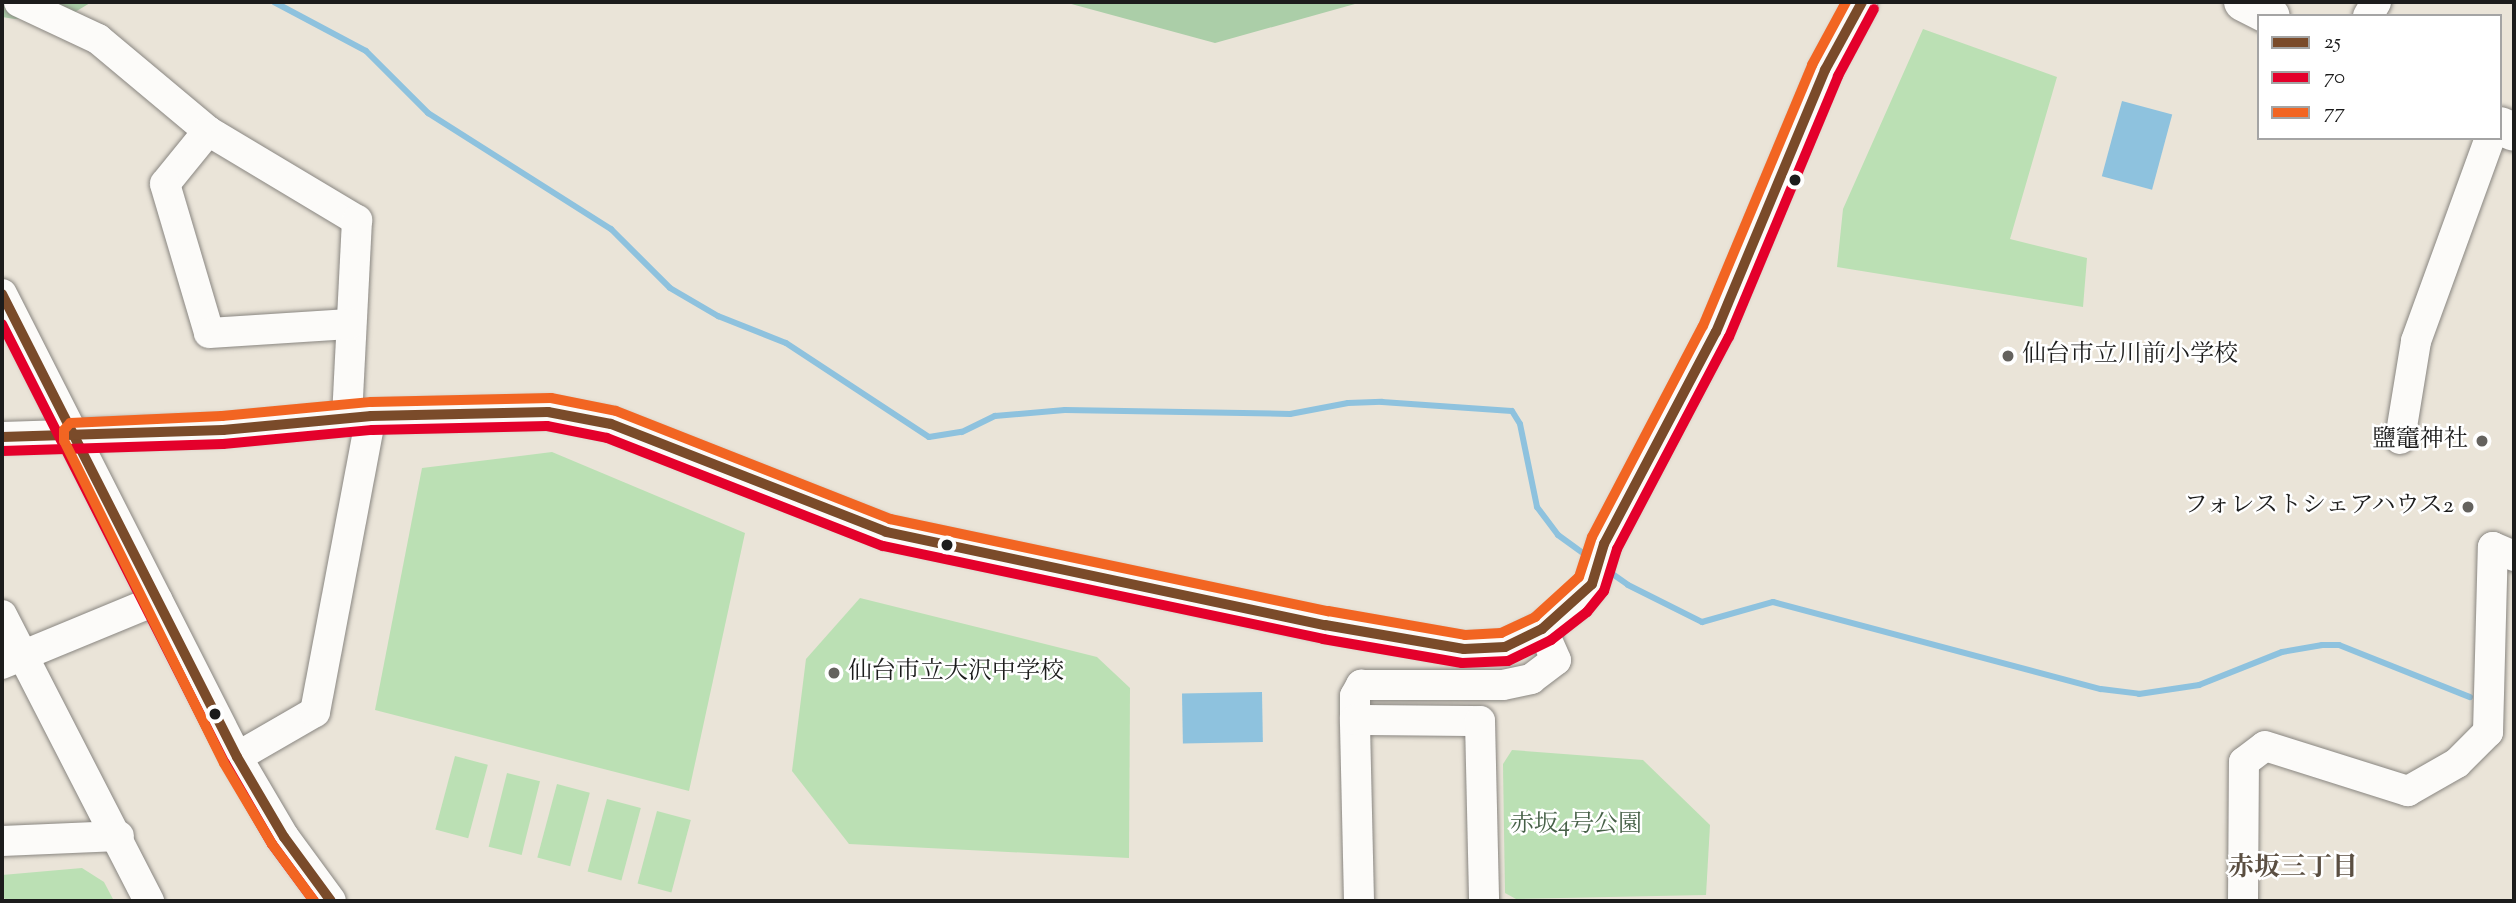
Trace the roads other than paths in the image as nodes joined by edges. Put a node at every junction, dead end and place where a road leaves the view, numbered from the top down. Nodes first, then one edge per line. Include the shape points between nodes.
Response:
1 (19, 2) edge
2 (1862, 2) edge
3 (2243, 2) edge
4 (2267, 14) edge
5 (208, 131) junction
6 (2489, 140) edge
7 (2, 294) edge
8 (350, 324) junction
9 (359, 417) junction
10 (77, 435) junction
11 (2, 437) edge
12 (2400, 439) dead end
13 (2514, 556) edge
14 (157, 600) junction
15 (2, 615) edge
16 (1542, 629) junction
17 (12, 661) edge
18 (2502, 692) edge
19 (1355, 720) junction
20 (2501, 729) edge
21 (237, 757) junction
22 (119, 836) junction
23 (2, 841) edge
24 (149, 901) edge
25 (331, 901) edge
26 (1359, 901) edge
27 (1484, 901) edge
28 (2243, 901) edge

1 - 5 street via 98,40
2 - 16 street via 1825,69 1691,385 1604,544 1592,584
3 - 4 main road
5 - 8 street via 357,220
5 - 8 street via 165,184 209,333
6 - 12 street via 2416,341
7 - 10 street
8 - 9 street
9 - 10 street via 223,430
9 - 16 street via 561,414 611,424 886,532 1111,582 1464,649 1505,647
9 - 21 street via 315,712
10 - 11 street
10 - 14 street
13 - 18 street via 2493,547
14 - 17 street
14 - 21 street
15 - 17 street
16 - 19 street via 1556,660 1531,679 1503,685 1362,685 1355,696
17 - 22 street
18 - 20 street
19 - 26 street
19 - 27 street via 1480,721
20 - 28 street via 2488,733 2457,763 2408,791 2265,746 2244,762
21 - 25 street via 284,837
22 - 23 street
22 - 24 street

